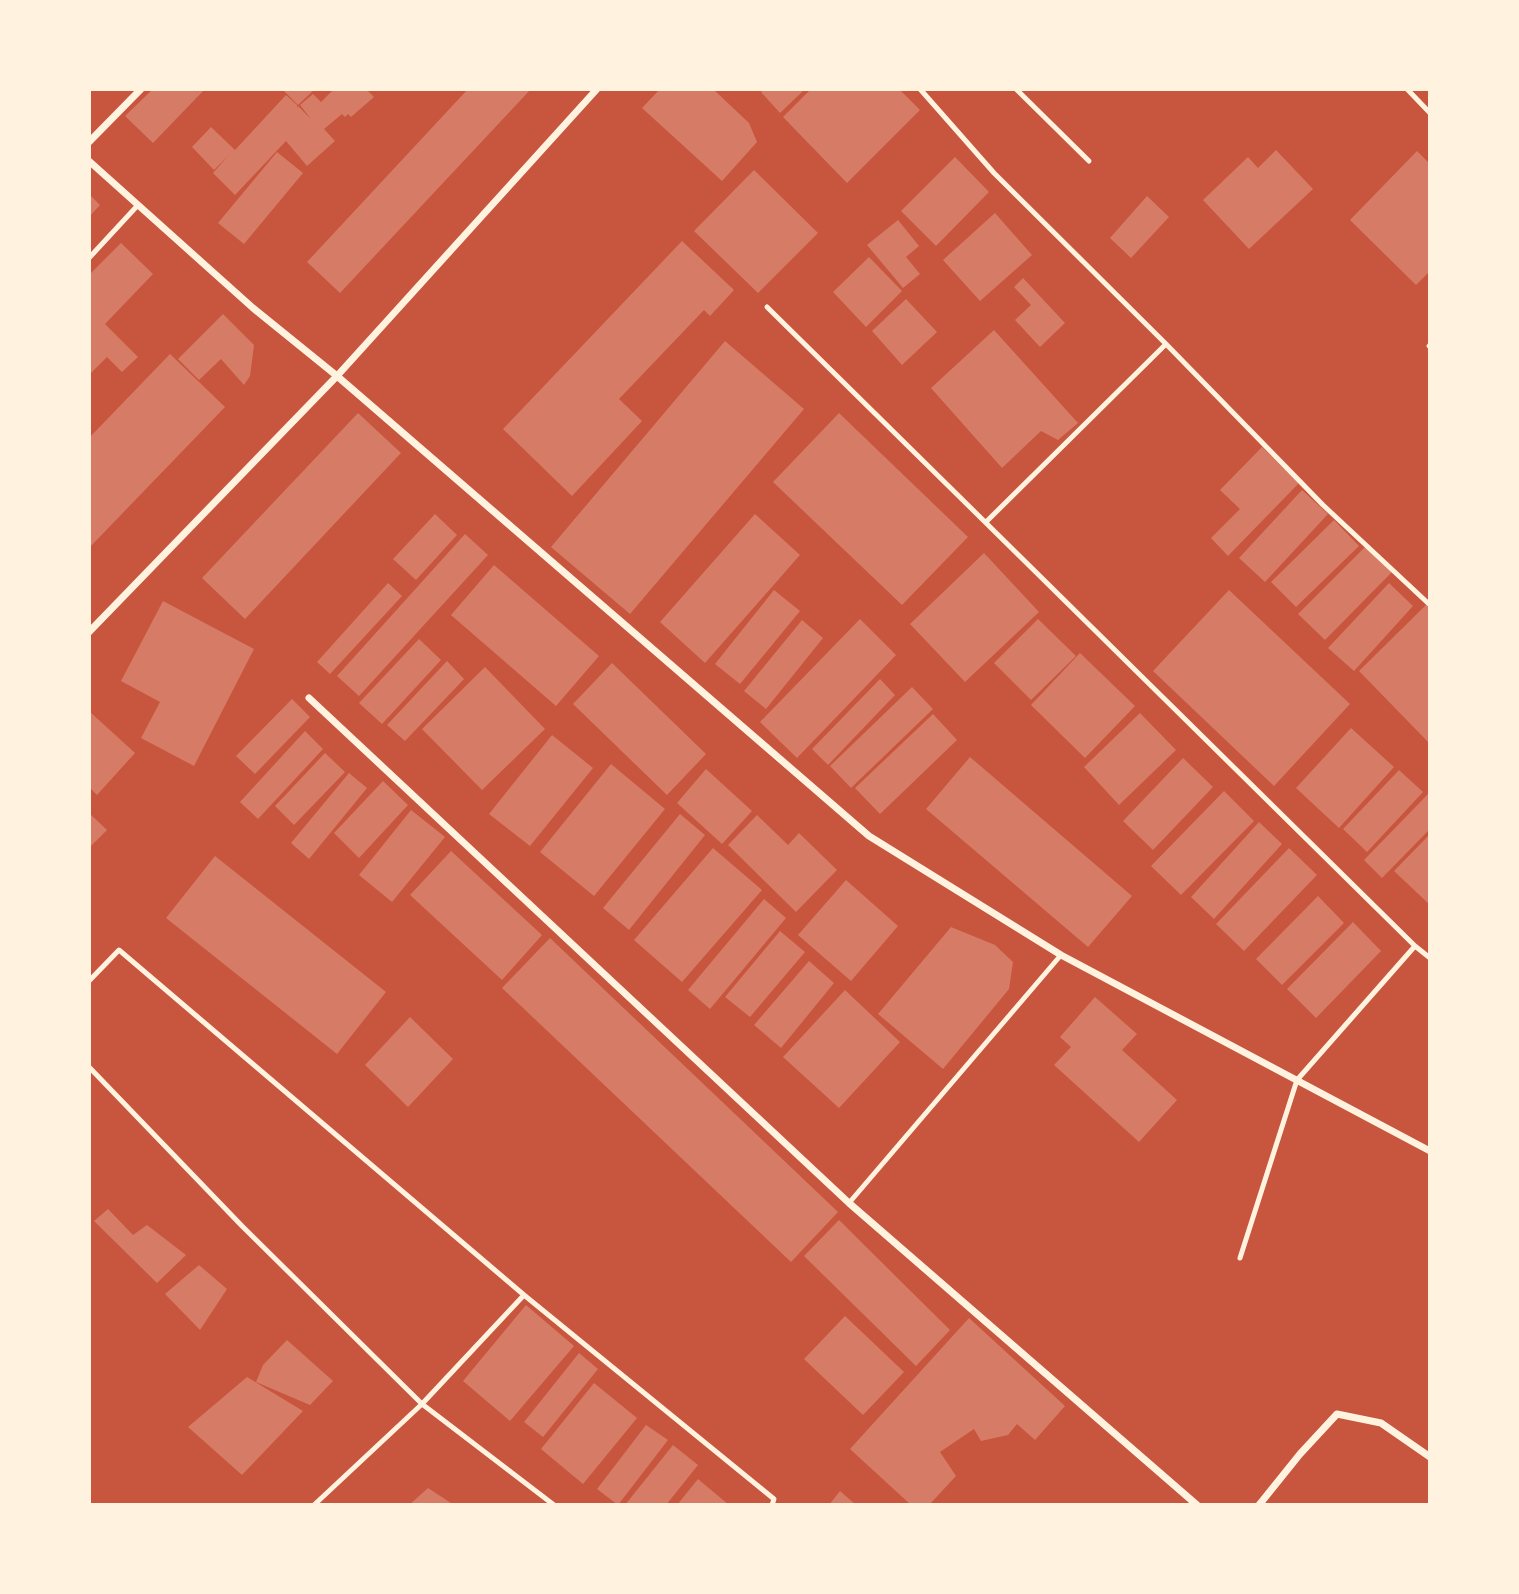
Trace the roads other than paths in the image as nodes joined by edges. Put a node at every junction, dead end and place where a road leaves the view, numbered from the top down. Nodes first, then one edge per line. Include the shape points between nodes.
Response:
1 (141, 89) edge
2 (597, 89) edge
3 (920, 89) edge
4 (1016, 89) edge
5 (1407, 89) edge
6 (1430, 113) edge
7 (89, 142) edge
8 (89, 161) edge
9 (1089, 161) dead end
10 (138, 205) junction
11 (89, 258) edge
12 (767, 307) dead end
13 (1166, 344) junction
14 (337, 376) junction
15 (985, 522) junction
16 (1430, 605) edge
17 (89, 632) edge
18 (309, 698) dead end
19 (1415, 946) junction
20 (1062, 955) junction
21 (1430, 958) edge
22 (89, 981) edge
23 (89, 1066) edge
24 (1297, 1080) junction
25 (1430, 1151) edge
26 (849, 1203) junction
27 (1240, 1258) dead end
28 (524, 1295) junction
29 (422, 1404) junction
30 (1430, 1457) edge
31 (314, 1505) edge
32 (554, 1505) edge
33 (772, 1505) edge
34 (1197, 1505) edge
35 (1259, 1505) edge

1 - 7 street
2 - 14 street
3 - 13 lane via 994,173
4 - 9 lane
5 - 6 lane
8 - 10 street
10 - 11 lane
10 - 14 street
12 - 15 lane
13 - 15 lane
13 - 16 lane via 1323,505
14 - 17 street
14 - 20 street via 869,836
15 - 19 lane
18 - 26 street
19 - 21 lane
19 - 24 lane
20 - 24 street
20 - 26 lane
22 - 28 lane via 119,950
23 - 29 lane
24 - 25 street
24 - 27 lane
26 - 34 street
28 - 29 lane
28 - 33 lane via 774,1499
29 - 31 lane
29 - 32 lane
30 - 35 street via 1381,1423 1337,1414

